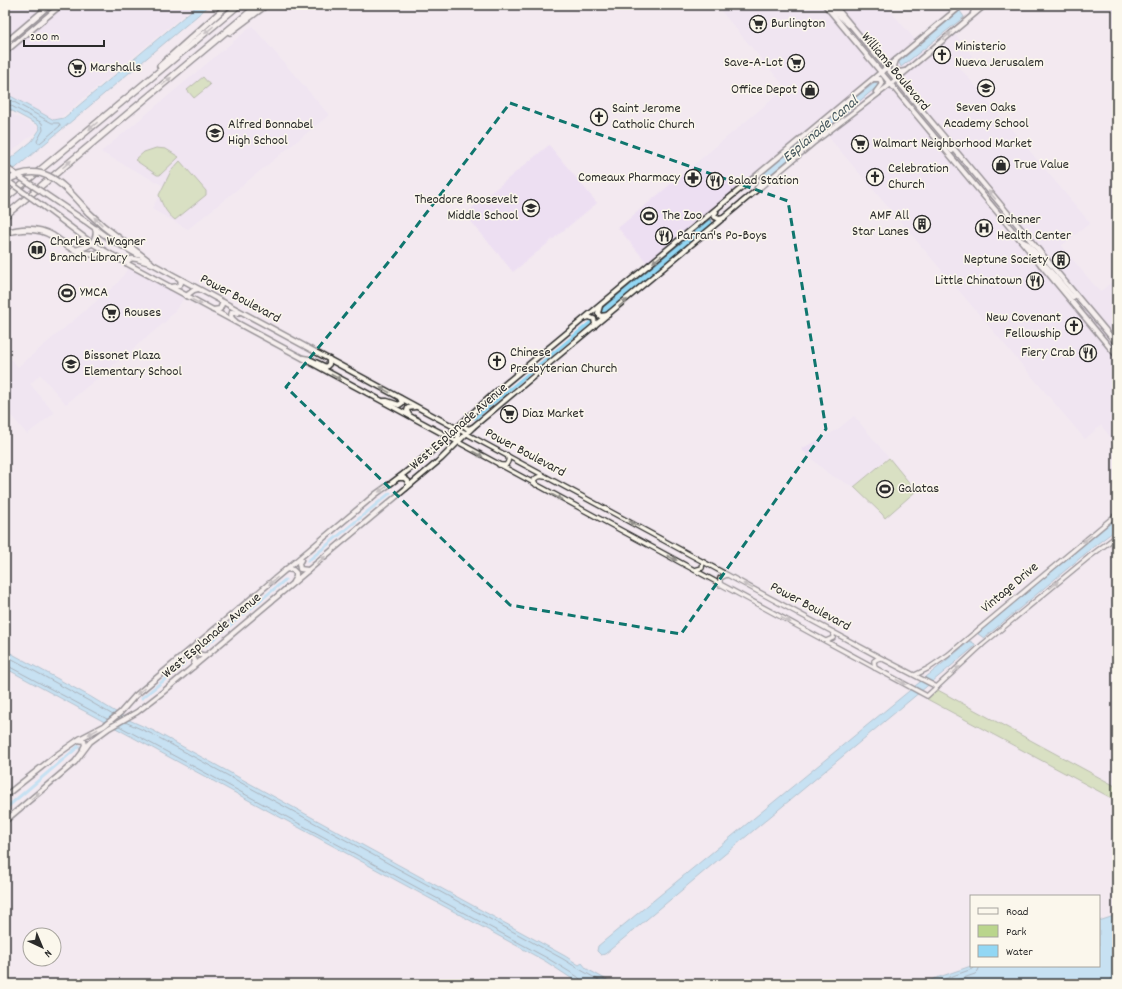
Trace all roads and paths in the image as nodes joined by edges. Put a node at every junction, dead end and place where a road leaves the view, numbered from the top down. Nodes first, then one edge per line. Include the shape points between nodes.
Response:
1 (50, 5) edge
2 (61, 5) edge
3 (228, 5) edge
4 (239, 5) edge
5 (258, 5) edge
6 (266, 5) edge
7 (825, 5) edge
8 (833, 5) edge
9 (962, 5) edge
10 (974, 5) edge
11 (985, 5) edge
12 (829, 10) junction
13 (972, 16) junction
14 (28, 23) junction
15 (854, 29) junction
16 (5, 43) edge
17 (211, 45) junction
18 (5, 50) edge
19 (896, 59) junction
20 (886, 68) junction
21 (905, 71) junction
22 (881, 72) junction
23 (896, 79) junction
24 (872, 80) junction
25 (890, 84) junction
26 (123, 101) junction
27 (868, 101) junction
28 (922, 122) junction
29 (945, 139) junction
30 (938, 141) junction
31 (959, 156) junction
32 (5, 167) edge
33 (5, 178) edge
34 (5, 182) edge
35 (749, 182) junction
36 (5, 199) edge
37 (724, 203) junction
38 (740, 205) junction
39 (5, 216) edge
40 (724, 218) junction
41 (96, 229) junction
42 (5, 233) edge
43 (1022, 241) junction
44 (92, 244) junction
45 (77, 250) junction
46 (113, 256) junction
47 (139, 260) junction
48 (1047, 260) junction
49 (126, 263) junction
50 (151, 263) junction
51 (1041, 265) junction
52 (135, 268) junction
53 (180, 279) junction
54 (169, 287) junction
55 (198, 289) junction
56 (1076, 295) junction
57 (186, 296) junction
58 (223, 302) junction
59 (600, 305) junction
60 (211, 310) junction
61 (244, 314) junction
62 (608, 315) junction
63 (585, 318) junction
64 (236, 323) junction
65 (594, 327) junction
66 (1117, 344) edge
67 (1117, 356) edge
68 (302, 358) junction
69 (329, 359) junction
70 (400, 398) junction
71 (382, 401) junction
72 (417, 407) junction
73 (410, 416) junction
74 (468, 417) junction
75 (473, 427) junction
76 (456, 428) junction
77 (467, 434) junction
78 (447, 437) junction
79 (458, 442) junction
80 (507, 455) junction
81 (498, 465) junction
82 (399, 478) junction
83 (550, 479) junction
84 (537, 486) junction
85 (403, 491) junction
86 (1117, 514) edge
87 (1117, 536) edge
88 (304, 554) junction
89 (702, 562) junction
90 (286, 570) junction
91 (308, 570) junction
92 (695, 570) junction
93 (726, 575) junction
94 (292, 584) junction
95 (720, 584) junction
96 (833, 632) junction
97 (825, 641) junction
98 (199, 642) junction
99 (207, 655) junction
100 (181, 657) junction
101 (881, 658) junction
102 (192, 667) junction
103 (875, 668) junction
104 (914, 675) junction
105 (935, 686) junction
106 (927, 696) joint
107 (78, 740) junction
108 (82, 754) junction
109 (5, 796) edge
110 (5, 821) edge

1 - 14 main road
2 - 18 main road
3 - 26 highway
4 -> 26 highway
5 - 17 highway
6 - 17 highway
7 - 12 main road, Williams Boulevard
8 - 15 main road, Williams Boulevard
9 - 19 main road, West Esplanade Avenue
10 - 13 main road
11 - 13 main road, West Esplanade Avenue
12 - 15 main road via 833,10
12 - 22 main road, Williams Boulevard
21 -> 13 main road, West Esplanade Avenue
14 - 16 main road
14 - 18 main road via 26,28 6,45
15 - 20 main road, Williams Boulevard
39 -> 17 highway
19 - 20 main road, West Esplanade Avenue
19 - 21 main road via 894,68
20 - 22 main road, West Esplanade Avenue
20 - 23 main road, Williams Boulevard
21 - 23 main road, West Esplanade Avenue
22 - 24 main road, West Esplanade Avenue
22 - 25 main road, Williams Boulevard
23 - 25 main road, West Esplanade Avenue
23 - 29 main road, Williams Boulevard
24 - 27 main road via 880,80 882,85
24 - 35 main road, West Esplanade Avenue
25 - 27 main road, West Esplanade Avenue
25 - 28 main road, Williams Boulevard
26 -> 36 highway
27 - 38 main road, West Esplanade Avenue
28 - 29 main road
28 - 30 main road, Williams Boulevard
29 - 31 main road, Williams Boulevard
30 - 31 main road
30 - 43 main road, Williams Boulevard
48 -> 31 main road, Williams Boulevard
32 - 41 main road, Power Boulevard, bridge
33 - 44 main road, Power Boulevard, bridge
50 -> 34 highway, bridge via 103,226 61,183 35,173 22,174
35 - 37 main road, West Esplanade Avenue
35 - 38 main road via 756,180 760,183
37 - 40 main road via 714,215 717,218
37 -> 59 main road, West Esplanade Avenue
38 - 40 main road, West Esplanade Avenue
62 -> 40 main road, West Esplanade Avenue
41 - 44 highway via 96,237
41 - 50 main road, Power Boulevard
42 - 45 highway via 28,229 42,231
43 - 48 main road via 1042,260
43 - 51 main road, Williams Boulevard
44 - 45 highway
44 - 46 main road, Power Boulevard
45 - 46 highway
46 - 49 main road, Power Boulevard
47 - 49 main road via 130,258
47 - 50 main road
47 - 52 main road via 134,262
48 - 56 main road, Williams Boulevard
49 - 52 main road, Power Boulevard
50 - 53 main road, Power Boulevard
51 - 56 main road via 1046,266 1073,297
51 - 67 main road, Williams Boulevard
52 - 54 main road, Power Boulevard
53 - 54 main road via 178,286
53 - 55 main road, Power Boulevard
54 - 57 main road, Power Boulevard
55 - 57 main road
55 - 58 main road, Power Boulevard
56 - 66 main road, Williams Boulevard
57 -> 60 main road, Power Boulevard
58 - 60 main road via 220,309
58 - 61 main road, Power Boulevard
59 - 62 main road via 600,316
59 - 63 main road, West Esplanade Avenue
60 - 64 main road, Power Boulevard
61 - 64 main road via 232,312 231,318
61 - 69 main road, Power Boulevard
62 - 65 main road, West Esplanade Avenue
63 - 65 main road via 594,319
63 - 74 main road, West Esplanade Avenue
64 - 68 main road, Power Boulevard
65 - 75 main road, West Esplanade Avenue
68 - 69 main road via 309,358 326,367 330,364
68 -> 71 main road, Power Boulevard
70 -> 69 main road, Power Boulevard
70 - 71 main road via 402,402 399,405
70 - 72 main road, Power Boulevard
71 - 73 main road, Power Boulevard
72 - 73 main road via 408,408 407,413
72 - 76 main road, Power Boulevard
73 - 78 main road, Power Boulevard
74 - 75 main road via 464,426 468,429
74 - 76 main road, West Esplanade Avenue
75 - 77 main road, West Esplanade Avenue
76 - 77 main road, Power Boulevard
76 - 78 main road, West Esplanade Avenue
76 - 79 main road
77 - 79 main road, West Esplanade Avenue
77 - 80 street, Power Boulevard
78 - 79 main road, Power Boulevard
78 - 82 main road, West Esplanade Avenue
79 -> 81 street, Power Boulevard
79 - 85 main road, West Esplanade Avenue
80 - 81 street via 509,460 506,465
80 - 83 street, Power Boulevard
81 - 84 street, Power Boulevard
82 - 85 main road via 408,481
82 -> 88 main road, West Esplanade Avenue
83 - 84 street via 538,477 534,480
89 -> 83 street, Power Boulevard
84 -> 92 street, Power Boulevard
91 -> 85 main road, West Esplanade Avenue
86 -> 104 street, Vintage Drive via 948,655
105 -> 87 street, Vintage Drive via 1048,590
88 - 90 main road, West Esplanade Avenue
88 - 91 main road via 299,567
89 - 92 street via 702,568
89 - 93 street, Power Boulevard
90 - 94 main road via 293,570 296,573
90 -> 98 main road, West Esplanade Avenue
91 - 94 main road, West Esplanade Avenue
92 - 95 street, Power Boulevard
93 - 95 street via 720,578
96 -> 93 street, Power Boulevard
94 - 99 main road, West Esplanade Avenue
95 -> 97 street, Power Boulevard
96 - 97 street via 833,638
96 - 101 street, Power Boulevard
97 - 103 street, Power Boulevard
98 - 99 main road via 198,653
98 - 100 main road, West Esplanade Avenue
99 - 102 main road, West Esplanade Avenue
100 - 102 main road via 193,657 195,661
100 -> 107 main road, West Esplanade Avenue via 104,726
101 - 103 street via 874,661
101 - 104 street, Power Boulevard
102 - 108 main road, West Esplanade Avenue via 137,712 90,742
103 -> 106 street, Power Boulevard
104 - 105 street, Power Boulevard
105 - 106 street, Vintage Drive
107 - 108 main road via 84,741
107 - 109 main road, West Esplanade Avenue
110 -> 108 main road, West Esplanade Avenue

